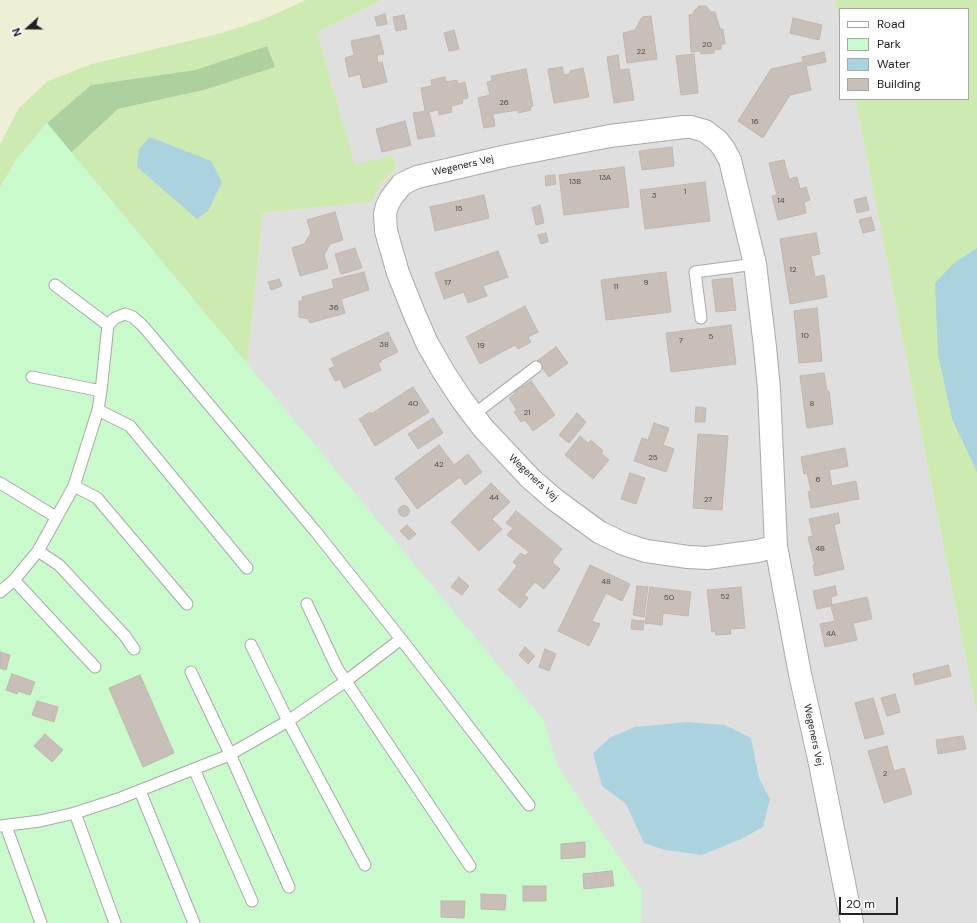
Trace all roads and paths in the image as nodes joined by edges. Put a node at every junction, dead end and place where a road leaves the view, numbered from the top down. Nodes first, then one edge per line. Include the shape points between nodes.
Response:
1 (755, 264) junction
2 (54, 285) dead end
3 (701, 318) dead end
4 (108, 325) junction
5 (536, 367) dead end
6 (32, 377) dead end
7 (101, 391) junction
8 (98, 410) junction
9 (473, 415) junction
10 (0, 483) edge
11 (74, 486) junction
12 (56, 517) junction
13 (776, 546) junction
14 (38, 551) junction
15 (247, 568) dead end
16 (14, 580) junction
17 (0, 592) edge
18 (187, 604) dead end
19 (307, 604) dead end
20 (401, 639) junction
21 (251, 645) dead end
22 (134, 649) dead end
23 (95, 667) dead end
24 (191, 672) dead end
25 (346, 681) junction
26 (288, 721) junction
27 (230, 754) junction
28 (194, 769) junction
29 (140, 790) junction
30 (529, 805) dead end
31 (75, 813) junction
32 (3, 826) edge
33 (365, 865) dead end
34 (470, 866) dead end
35 (289, 887) dead end
36 (252, 902) dead end
37 (41, 923) edge
38 (115, 923) edge
39 (194, 923) edge
40 (852, 923) edge

1 - 3 lane via 695,272
1 - 9 street, Wegeners Vej via 730,160 718,141 698,129 684,127 584,141 507,156 409,180 402,184 391,198 385,214 386,231 401,279 427,343
1 - 13 street, Wegeners Vej via 769,389
2 - 4 lane
4 - 7 lane
4 - 20 lane via 115,318 125,314 143,326 316,532
5 - 9 lane
6 - 7 lane
7 - 8 lane
8 - 11 lane
8 - 15 lane via 130,426
9 - 13 street, Wegeners Vej via 530,478 554,499 600,532 624,544 646,551 688,558 718,557
10 - 12 lane
11 - 12 lane
11 - 18 lane via 97,498
12 - 14 lane
13 - 40 street, Wegeners Vej
14 - 16 lane
14 - 22 lane via 59,565
16 - 17 lane
16 - 23 lane
19 - 25 lane via 337,668
20 - 25 lane
20 - 30 lane
21 - 26 lane
24 - 27 lane
25 - 26 lane
25 - 34 lane
26 - 27 lane
26 - 33 lane
27 - 28 lane
27 - 35 lane
28 - 29 lane
28 - 36 lane
29 - 31 lane
29 - 39 lane
31 - 32 lane
31 - 38 lane
32 - 37 lane

